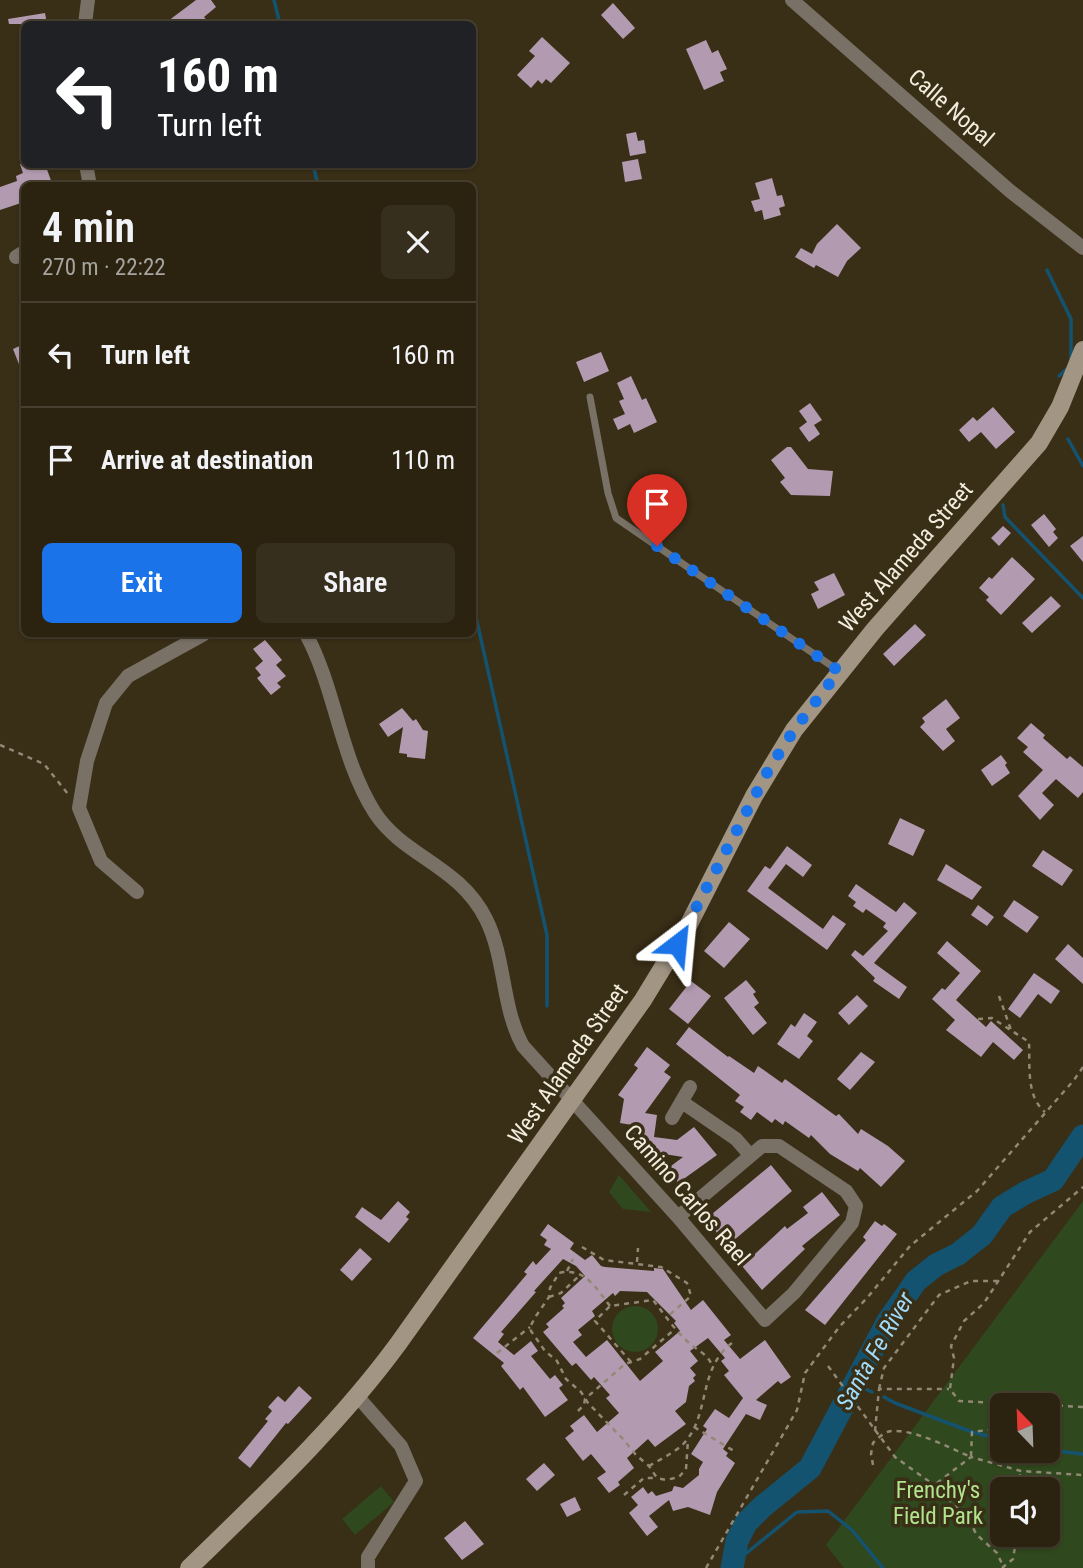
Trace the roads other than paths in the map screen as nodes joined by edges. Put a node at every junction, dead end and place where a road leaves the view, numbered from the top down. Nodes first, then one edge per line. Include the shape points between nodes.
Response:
1 (88, 0) edge
2 (792, 0) edge
3 (85, 21) edge
4 (1083, 247) edge
5 (1083, 350) edge
6 (590, 397) dead end
7 (199, 637) edge
8 (308, 637) edge
9 (839, 671) junction
10 (137, 892) dead end
11 (690, 1087) dead end
12 (573, 1101) junction
13 (682, 1102) junction
14 (672, 1118) dead end
15 (750, 1155) junction
16 (678, 1217) junction
17 (358, 1397) junction
18 (189, 1568) edge
19 (368, 1568) edge

1 - 3 street
2 - 4 street, Calle Nopal via 1010,191
5 - 9 street, West Alameda Street via 1068,391 1039,443
6 - 9 lane via 616,518
7 - 10 street via 128,676 106,703 87,761 79,808 101,861
8 - 12 street, Camino Carlos Rael via 318,656 350,761 375,813 391,831 455,878 478,903 496,943 514,1030 534,1060
9 - 12 street, West Alameda Street via 781,749 677,944
11 - 13 street
12 - 16 street, Camino Carlos Rael
12 - 17 street, West Alameda Street
13 - 14 street
13 - 15 street via 736,1139
15 - 16 street
15 - 16 street, Camino Carlos Rael via 762,1146 779,1146 846,1191 856,1206 852,1223 794,1293 765,1320
17 - 18 street, West Alameda Street
17 - 19 street via 401,1447 416,1481 368,1557

